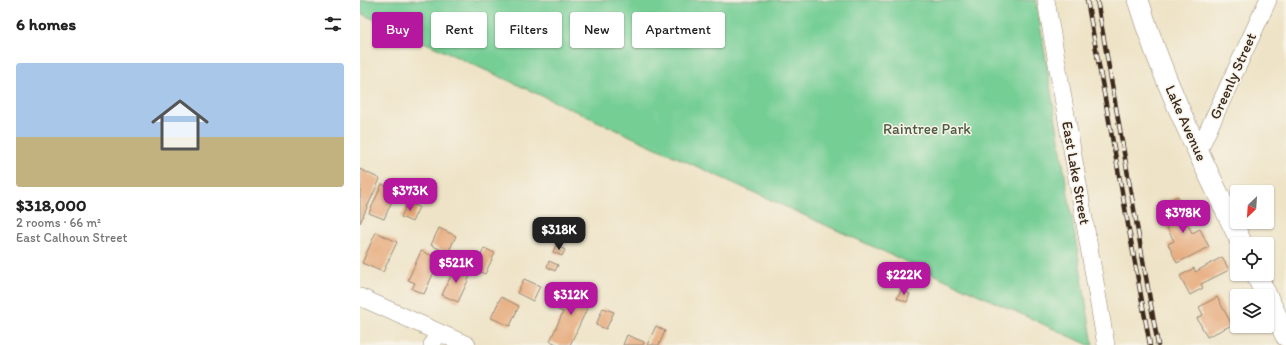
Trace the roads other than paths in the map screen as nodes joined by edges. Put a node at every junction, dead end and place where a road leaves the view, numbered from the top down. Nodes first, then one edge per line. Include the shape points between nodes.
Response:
1 (1046, 0) edge
2 (1138, 0) edge
3 (1268, 0) edge
4 (1198, 152) junction
5 (1239, 237) edge
6 (1259, 281) edge
7 (360, 297) edge
8 (1286, 336) edge
9 (435, 338) edge
10 (467, 345) edge
11 (1106, 345) edge

1 - 11 street, East Lake Street
2 - 4 street, Lake Avenue via 1150,40
3 - 4 street, Greenly Street
4 - 5 street, Lake Avenue
6 - 8 street
7 - 9 street
9 - 10 street

